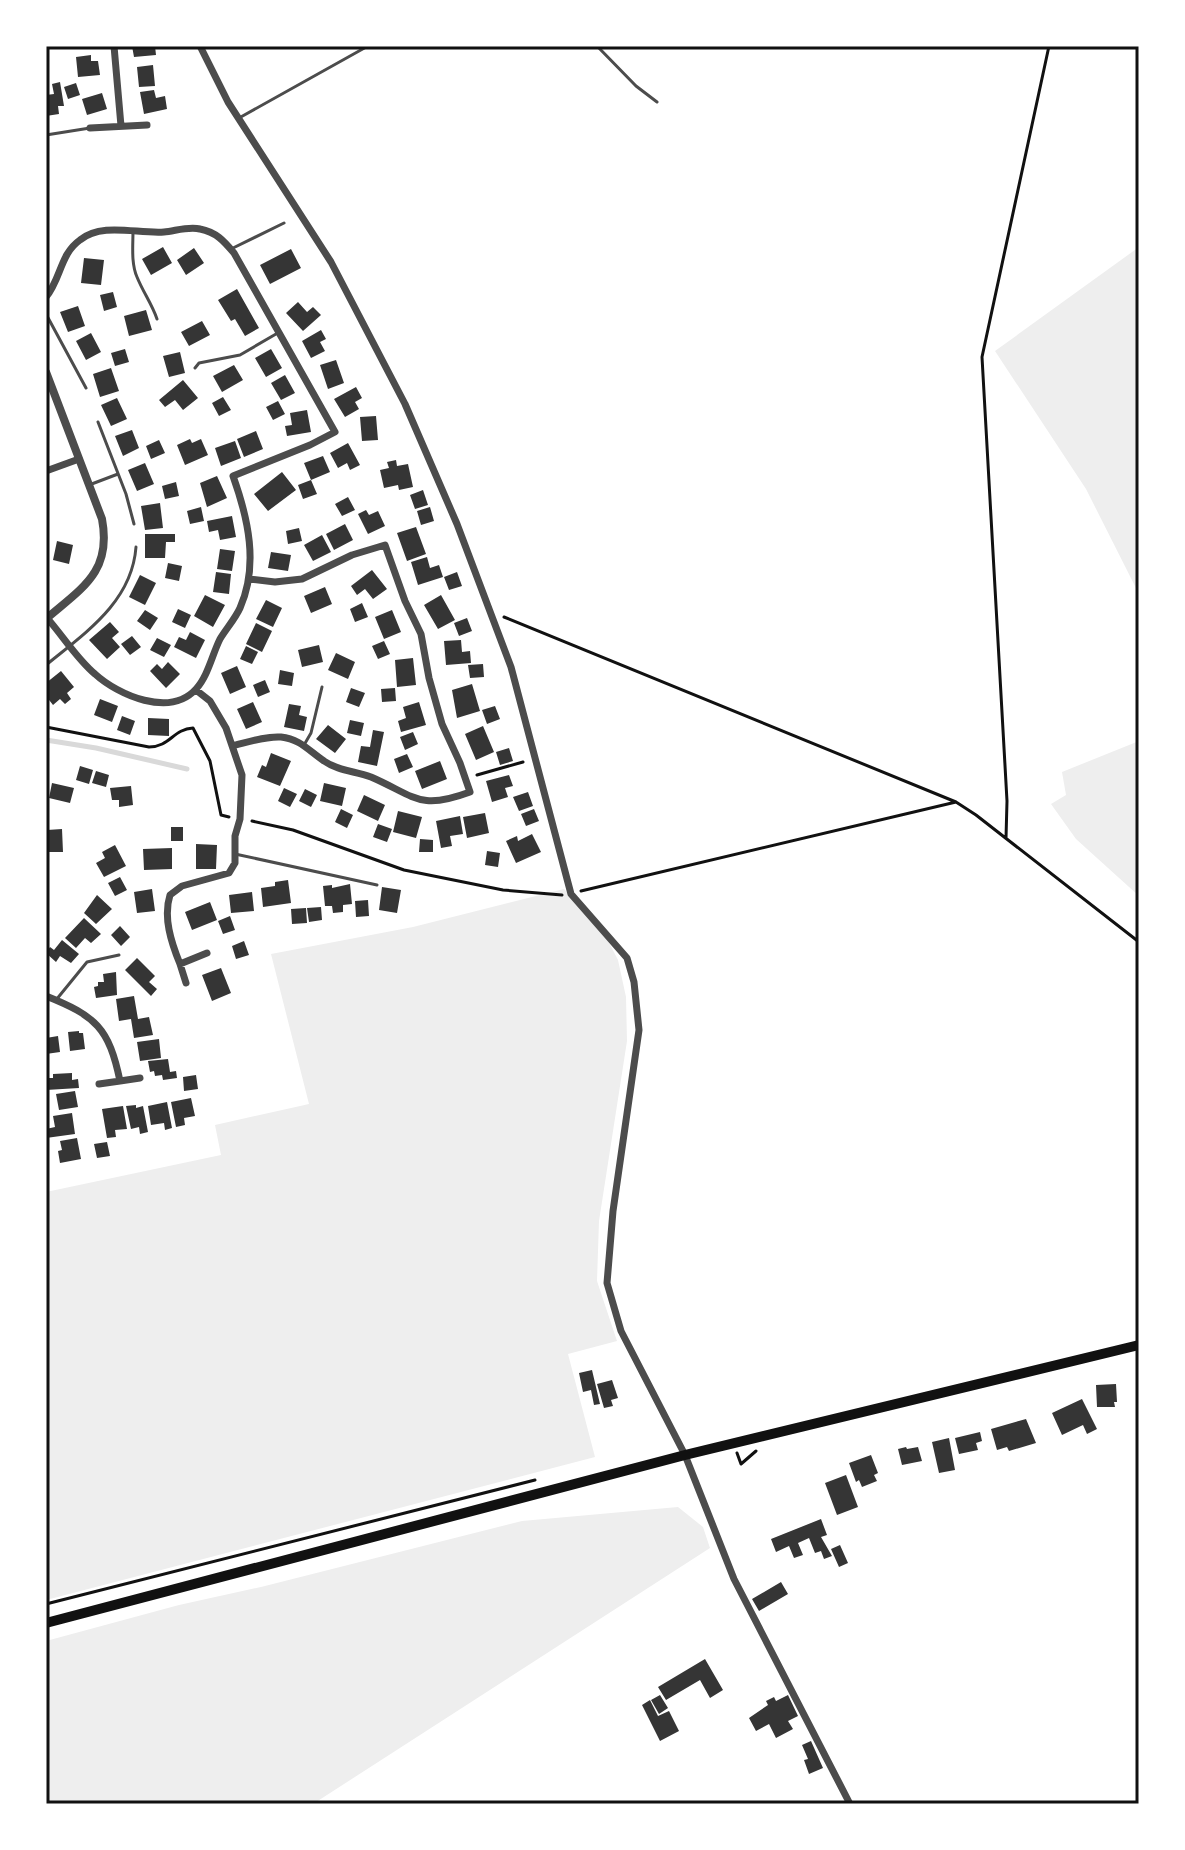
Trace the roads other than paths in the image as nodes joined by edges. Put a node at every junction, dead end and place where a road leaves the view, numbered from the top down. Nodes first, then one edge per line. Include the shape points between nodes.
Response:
1 (114, 46) edge
2 (200, 46) edge
3 (368, 46) edge
4 (597, 46) edge
5 (657, 102) dead end
6 (239, 118) junction
7 (147, 125) dead end
8 (121, 126) junction
9 (90, 128) joint
10 (46, 135) edge
11 (284, 223) dead end
12 (133, 231) junction
13 (231, 249) junction
14 (46, 297) edge
15 (46, 314) edge
16 (157, 319) dead end
17 (279, 332) junction
18 (195, 368) dead end
19 (46, 372) edge
20 (86, 388) dead end
21 (98, 422) dead end
22 (79, 459) junction
23 (47, 469) edge
24 (118, 474) junction
25 (89, 485) junction
26 (134, 524) dead end
27 (136, 547) dead end
28 (249, 579) junction
29 (47, 619) edge
30 (70, 645) junction
31 (46, 665) edge
32 (322, 687) dead end
33 (196, 690) junction
34 (304, 745) junction
35 (232, 746) junction
36 (235, 854) junction
37 (377, 885) dead end
38 (207, 953) dead end
39 (119, 955) dead end
40 (180, 964) junction
41 (186, 983) dead end
42 (46, 996) edge
43 (56, 1000) junction
44 (140, 1078) dead end
45 (120, 1081) junction
46 (99, 1084) dead end
47 (1139, 1345) edge
48 (685, 1455) junction
49 (46, 1623) edge
50 (850, 1804) edge

1 - 8 street
2 - 6 street
3 - 6 lane
4 - 5 lane
6 - 48 street via 331,262 405,404 511,667 571,894 627,958 639,1030 607,1283 621,1331
7 - 8 street
8 - 9 street
9 - 10 lane
11 - 13 lane
12 - 13 street via 196,227 213,232
12 - 14 street via 88,233 76,242
12 - 16 lane via 136,277
13 - 17 street
15 - 20 lane
17 - 18 lane via 240,355
17 - 28 street via 335,432 233,476 250,542
19 - 22 street
21 - 24 lane
22 - 23 street
22 - 25 street
24 - 25 lane
24 - 26 lane
25 - 29 street via 102,519 104,554 82,588
27 - 30 lane via 120,595
28 - 33 street via 239,610
28 - 34 street via 302,579 385,545 421,634 442,724 470,792 424,802 324,762
29 - 30 street
30 - 31 lane
30 - 33 street via 107,684 143,700 170,702
32 - 34 lane
33 - 35 street via 210,701
34 - 35 street via 280,737
35 - 36 street via 242,775
36 - 37 lane
36 - 40 street via 229,873 182,886 170,895 166,909
38 - 40 street
39 - 43 lane via 87,962
40 - 41 street
42 - 43 street
43 - 45 street via 101,1028
44 - 45 street
45 - 46 street
47 - 48 main road
48 - 49 main road
48 - 50 street via 734,1579

